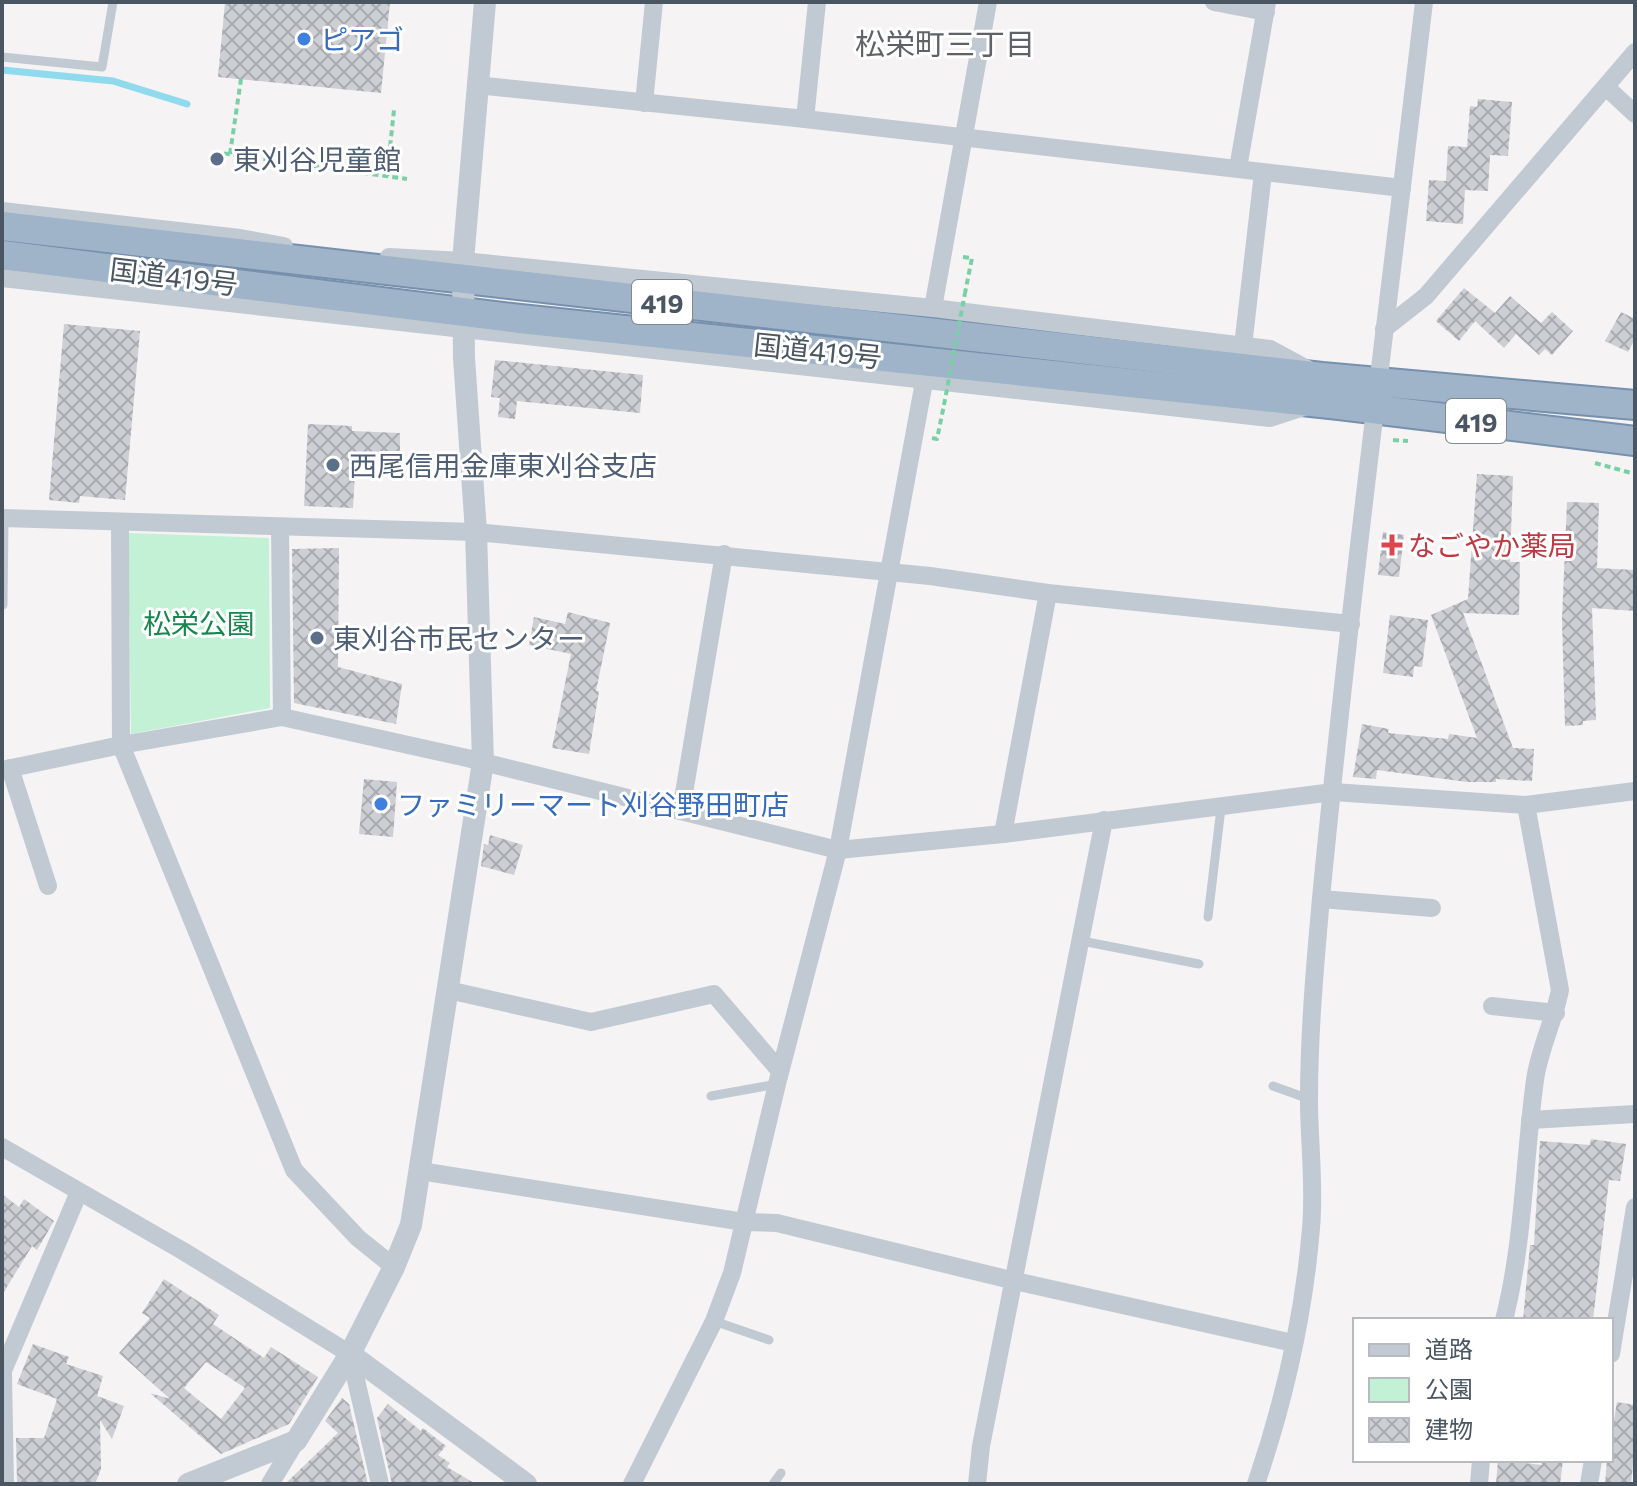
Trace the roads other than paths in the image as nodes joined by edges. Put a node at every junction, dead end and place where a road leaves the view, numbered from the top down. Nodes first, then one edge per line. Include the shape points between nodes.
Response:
1 (113, 2) edge
2 (485, 2) edge
3 (654, 2) edge
4 (817, 2) edge
5 (988, 2) edge
6 (1214, 2) edge
7 (1424, 2) edge
8 (1266, 7) edge
9 (1635, 52) edge
10 (2, 57) edge
11 (476, 85) junction
12 (1607, 88) junction
13 (644, 103) junction
14 (1635, 114) edge
15 (805, 119) junction
16 (963, 139) junction
17 (1238, 168) junction
18 (1263, 173) junction
19 (1402, 188) junction
20 (2, 211) edge
21 (2, 226) edge
22 (2, 255) edge
23 (463, 270) junction
24 (2, 278) edge
25 (933, 308) junction
26 (463, 320) junction
27 (1384, 329) junction
28 (1243, 346) junction
29 (924, 382) junction
30 (1320, 390) junction
31 (1378, 396) junction
32 (1635, 405) edge
33 (1635, 441) edge
34 (3, 518) edge
35 (120, 523) junction
36 (280, 527) junction
37 (476, 532) junction
38 (724, 554) junction
39 (888, 572) junction
40 (1048, 593) junction
41 (3, 605) edge
42 (1351, 624) junction
43 (282, 717) junction
44 (121, 745) junction
45 (483, 762) junction
46 (6, 769) edge
47 (1635, 791) edge
48 (1333, 792) junction
49 (1526, 805) junction
50 (1221, 808) junction
51 (681, 811) junction
52 (1104, 820) junction
53 (1003, 834) junction
54 (838, 850) junction
55 (48, 886) dead end
56 (1321, 899) junction
57 (1432, 908) dead end
58 (1208, 917) dead end
59 (1082, 941) junction
60 (1199, 964) dead end
61 (448, 990) junction
62 (1492, 1006) dead end
63 (1556, 1013) junction
64 (778, 1077) junction
65 (1273, 1086) dead end
66 (711, 1096) dead end
67 (1309, 1099) junction
68 (1635, 1114) edge
69 (1530, 1120) junction
70 (2, 1147) edge
71 (420, 1171) junction
72 (79, 1192) junction
73 (1635, 1207) edge
74 (744, 1222) junction
75 (394, 1267) junction
76 (1015, 1281) junction
77 (1505, 1318) edge
78 (714, 1321) junction
79 (769, 1340) dead end
80 (1613, 1342) edge
81 (1293, 1343) junction
82 (350, 1354) junction
83 (2, 1373) edge
84 (296, 1441) junction
85 (1481, 1462) edge
86 (1593, 1462) edge
87 (781, 1473) dead end
88 (5, 1484) edge
89 (188, 1484) edge
90 (270, 1484) edge
91 (380, 1484) edge
92 (526, 1484) edge
93 (632, 1484) edge
94 (773, 1484) edge
95 (977, 1484) edge
96 (1256, 1484) edge
97 (1479, 1484) edge
98 (1589, 1484) edge

1 - 10 lane via 102,67
2 - 11 street
3 - 13 street
4 - 15 street
5 - 16 street
6 - 8 street
7 - 19 street
8 - 17 street
9 - 12 street
11 - 13 street
11 - 23 street
12 - 14 street
12 - 27 street via 1426,296
13 - 15 street
15 - 16 street
16 - 17 street
16 - 25 street
17 - 18 street
18 - 19 street
18 - 28 street
19 - 27 street
20 - 23 street via 427,260
21 - 23 highway, 国道419号 / 419
22 - 26 highway, 国道419号 / 419
23 - 25 street
23 - 26 street
23 - 30 highway, 国道419号 / 419
24 - 26 street
25 - 28 street
26 - 29 street
26 - 30 highway, 国道419号 / 419
26 - 37 street
27 - 31 street
28 - 30 street via 1270,349
29 - 30 street via 1270,418
29 - 39 street
30 - 31 highway, 国道419号 / 419
31 - 32 highway, 国道419号 / 419
31 - 33 highway, 国道419号 / 419
31 - 42 street
34 - 35 street
34 - 41 lane
35 - 36 street
35 - 44 street
36 - 37 street
36 - 43 street
37 - 38 street
37 - 45 street
38 - 39 street
38 - 51 street
39 - 40 street
39 - 54 street
40 - 42 street
40 - 53 street
42 - 48 street
43 - 44 street
43 - 45 street
44 - 46 street
44 - 75 street via 294,1170 358,1238
45 - 51 street
45 - 61 street
46 - 55 street
47 - 49 street
48 - 49 street
48 - 50 street
48 - 56 street
49 - 63 street via 1560,990
50 - 52 street
50 - 58 lane
51 - 54 street
52 - 53 street
52 - 59 street
53 - 54 street
54 - 64 street
56 - 57 street
56 - 67 street
59 - 60 lane
59 - 76 street
61 - 64 street via 591,1022 714,994
61 - 71 street
62 - 63 street
63 - 69 street via 1536,1075
64 - 66 lane
64 - 74 street
65 - 67 lane
67 - 81 street via 1312,1222
68 - 69 street
69 - 77 street via 1516,1275
70 - 72 street
71 - 74 street
71 - 75 street via 411,1225
72 - 82 street
72 - 83 street
73 - 80 street
74 - 76 street via 777,1223
74 - 78 street
75 - 82 street
76 - 81 street
76 - 95 street
78 - 79 lane
78 - 93 street
81 - 96 street via 1276,1426
82 - 84 street
82 - 91 street
82 - 92 street
83 - 88 street
84 - 89 street
84 - 90 street
85 - 97 street
86 - 98 street
87 - 94 lane

